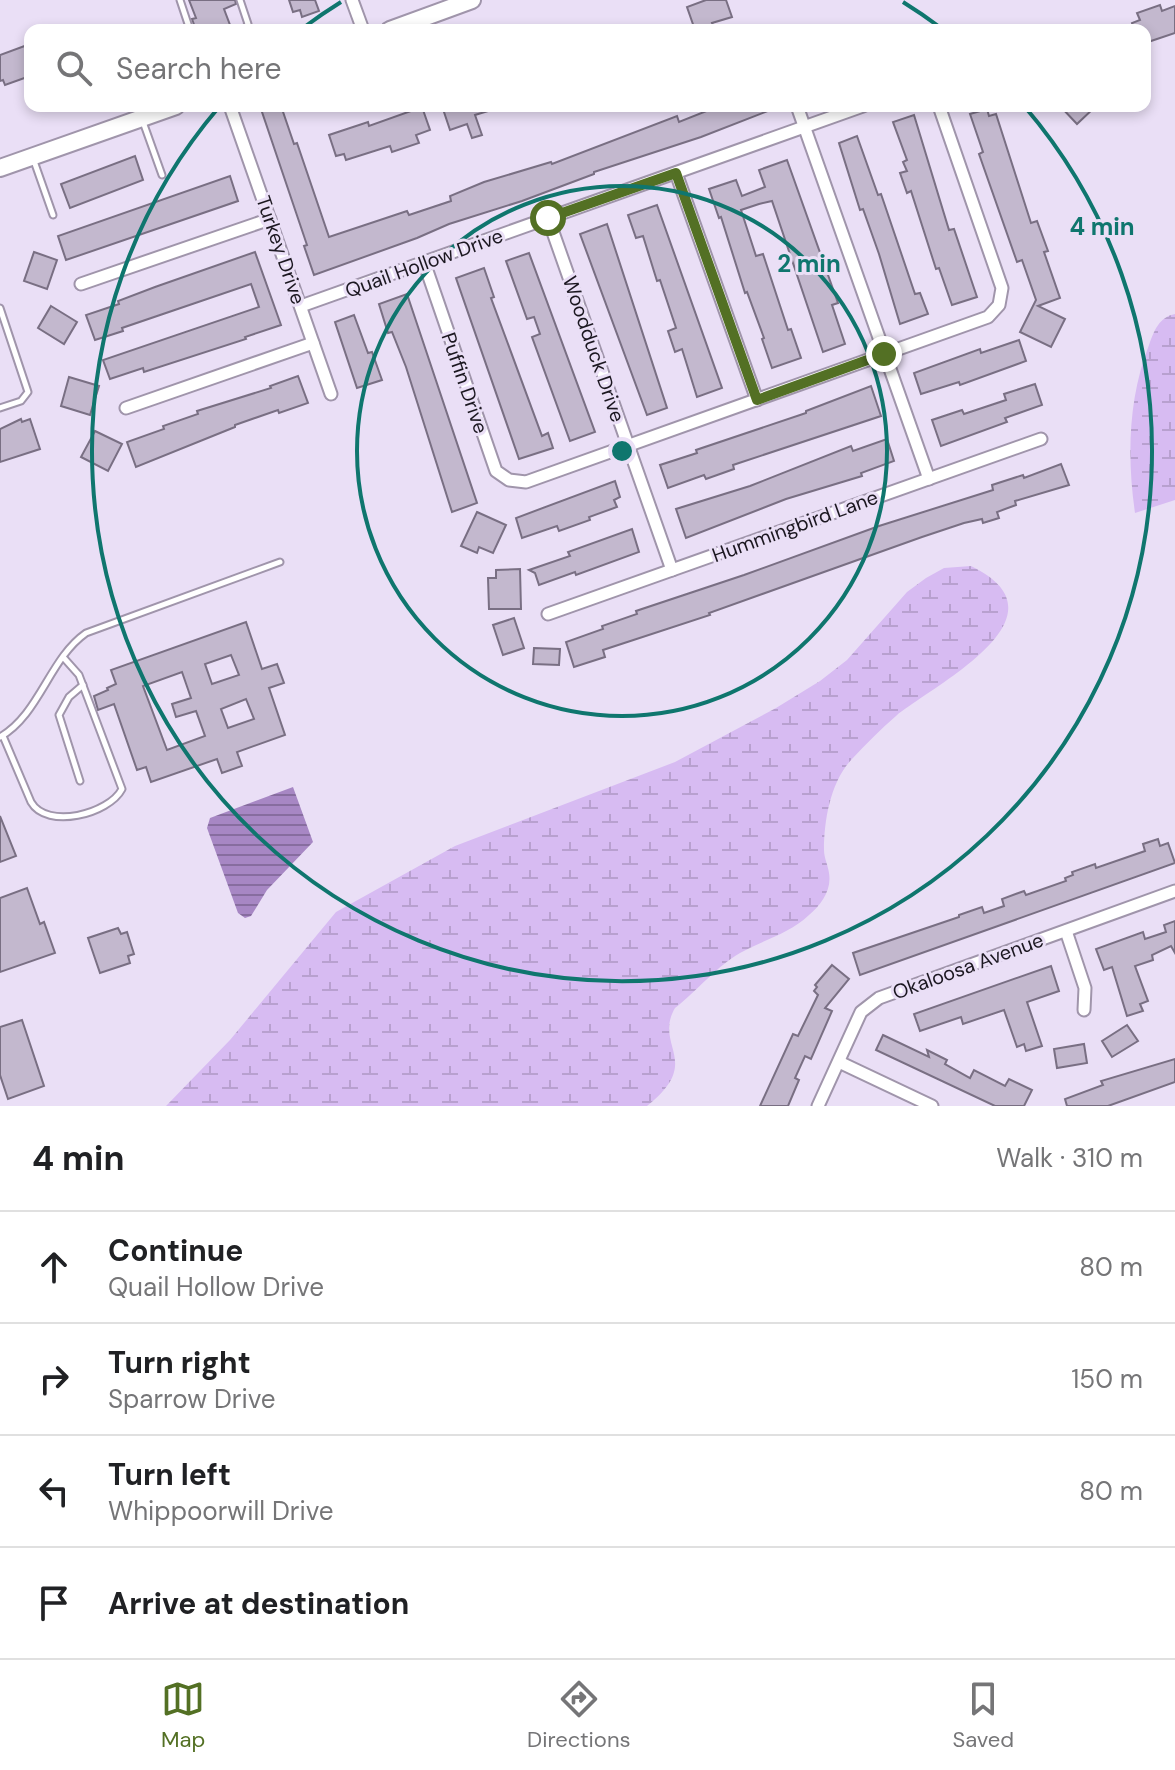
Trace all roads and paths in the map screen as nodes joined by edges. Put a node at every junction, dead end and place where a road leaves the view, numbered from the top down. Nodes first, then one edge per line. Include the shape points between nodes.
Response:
1 (180, 0) edge
2 (240, 0) edge
3 (352, 0) edge
4 (472, 0) edge
5 (188, 24) edge
6 (248, 24) edge
7 (361, 24) edge
8 (406, 24) edge
9 (159, 112) edge
10 (232, 112) edge
11 (799, 112) edge
12 (846, 112) edge
13 (941, 112) edge
14 (142, 118) junction
15 (804, 127) junction
16 (32, 157) junction
17 (0, 168) edge
18 (676, 173) junction
19 (162, 175) dead end
20 (53, 215) dead end
21 (548, 218) junction
22 (270, 219) junction
23 (424, 262) junction
24 (81, 284) dead end
25 (301, 306) junction
26 (0, 308) edge
27 (313, 343) junction
28 (884, 354) junction
29 (331, 394) dead end
30 (757, 400) junction
31 (0, 408) edge
32 (126, 408) dead end
33 (1041, 439) dead end
34 (628, 446) junction
35 (929, 479) junction
36 (280, 562) dead end
37 (672, 570) junction
38 (548, 614) dead end
39 (63, 657) junction
40 (83, 685) junction
41 (1, 736) edge
42 (80, 781) dead end
43 (1175, 891) edge
44 (1066, 931) junction
45 (1084, 1010) dead end
46 (839, 1062) junction
47 (818, 1106) edge
48 (932, 1106) edge

1 - 5 lane
2 - 6 lane
3 - 7 street
4 - 8 street
9 - 14 street
10 - 22 street, Turkey Drive
11 - 15 street
12 - 15 street, Quail Hollow Drive
13 - 28 street via 1002,288 999,305 988,317
14 - 16 street
14 - 19 lane
15 - 18 street, Quail Hollow Drive
15 - 28 street
16 - 17 street
16 - 20 lane
18 - 21 street, Quail Hollow Drive
18 - 30 street
21 - 23 street, Quail Hollow Drive
21 - 34 street, Woodduck Drive
22 - 24 street
22 - 25 street, Turkey Drive
23 - 25 street, Quail Hollow Drive
23 - 34 street, Puffin Drive via 496,471 526,482
25 - 27 street, Turkey Drive
26 - 31 lane via 28,392 21,401
27 - 29 street, Turkey Drive
27 - 32 street
28 - 30 street
28 - 35 street
30 - 34 street
33 - 35 street, Hummingbird Lane
34 - 37 street, Woodduck Drive
35 - 37 street, Hummingbird Lane
36 - 39 lane via 96,628 78,638
37 - 38 street, Hummingbird Lane
39 - 40 lane
39 - 41 lane via 25,715
40 - 41 lane via 122,789 103,808 56,819 36,811
40 - 42 lane via 59,715
43 - 44 street, Okaloosa Avenue
44 - 45 street via 1085,988
44 - 46 street, Okaloosa Avenue via 879,998 861,1012
46 - 47 street, Okaloosa Avenue
46 - 48 street

